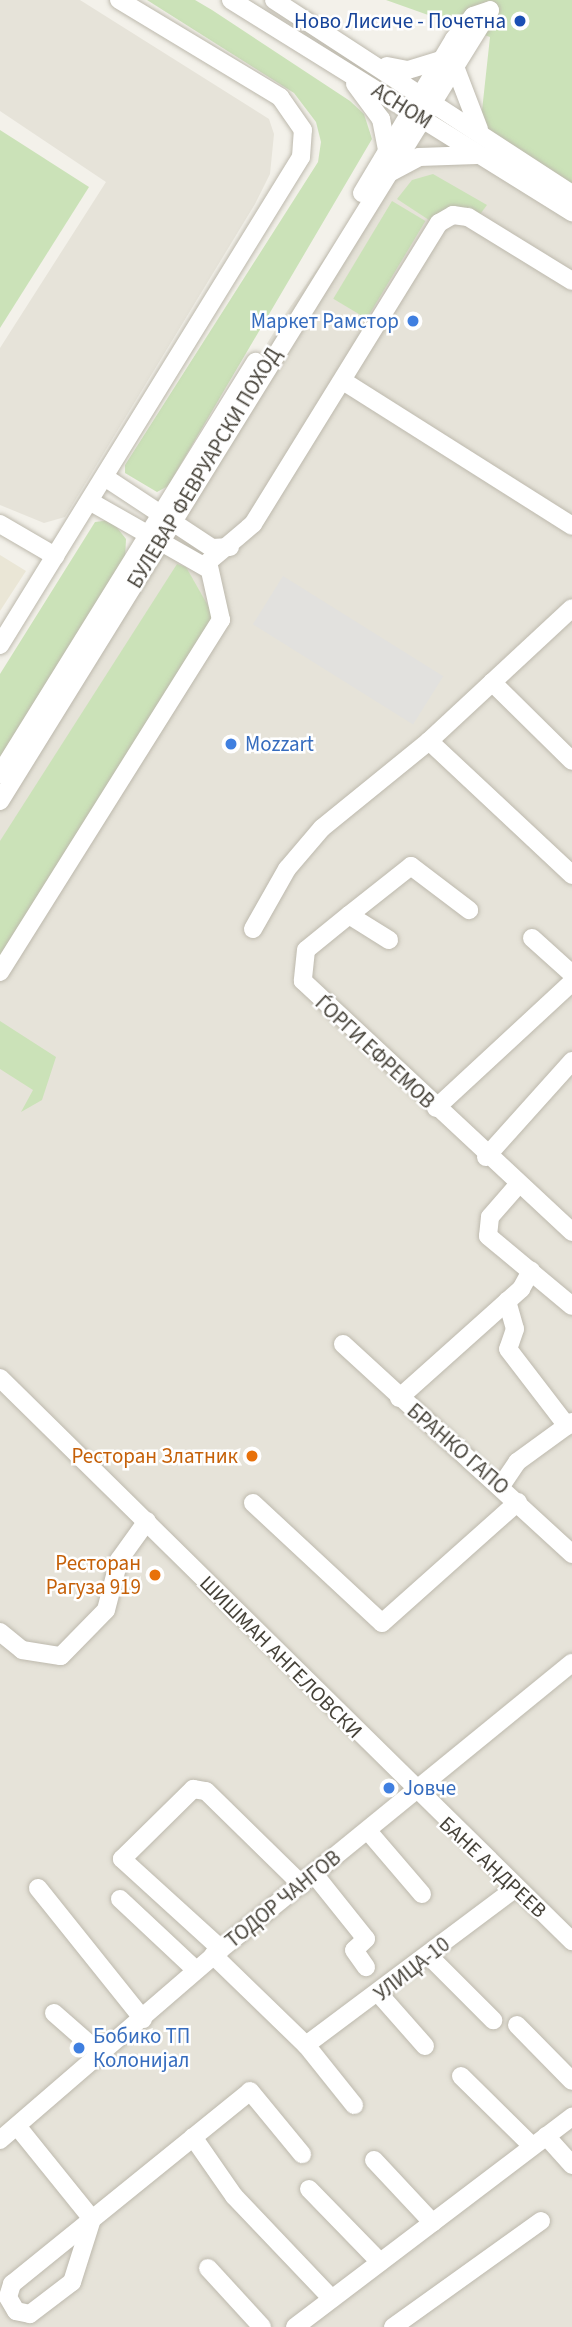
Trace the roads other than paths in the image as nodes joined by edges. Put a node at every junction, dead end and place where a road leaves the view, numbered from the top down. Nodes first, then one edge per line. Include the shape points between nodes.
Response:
1 (119, 0) edge
2 (231, 0) edge
3 (274, 0) edge
4 (375, 61) junction
5 (447, 62) junction
6 (341, 69) junction
7 (427, 97) junction
8 (417, 115) junction
9 (484, 135) junction
10 (387, 151) junction
11 (480, 155) junction
12 (384, 180) junction
13 (572, 194) edge
14 (572, 212) edge
15 (572, 281) edge
16 (343, 381) junction
17 (106, 478) junction
18 (91, 502) junction
19 (166, 519) junction
20 (0, 524) edge
21 (572, 526) edge
22 (153, 540) junction
23 (230, 547) junction
24 (55, 556) junction
25 (205, 567) junction
26 (572, 608) edge
27 (0, 645) edge
28 (492, 682) junction
29 (429, 741) junction
30 (572, 761) edge
31 (0, 774) edge
32 (0, 801) edge
33 (572, 875) edge
34 (469, 910) dead end
35 (349, 915) junction
36 (253, 929) dead end
37 (532, 938) dead end
38 (390, 940) dead end
39 (0, 972) edge
40 (572, 974) edge
41 (572, 982) edge
42 (572, 1061) edge
43 (436, 1108) junction
44 (486, 1157) junction
45 (517, 1186) junction
46 (572, 1232) edge
47 (531, 1271) junction
48 (507, 1301) junction
49 (572, 1306) edge
50 (343, 1344) dead end
51 (0, 1378) edge
52 (399, 1398) junction
53 (570, 1424) edge
54 (501, 1486) junction
55 (519, 1502) junction
56 (253, 1503) dead end
57 (147, 1521) junction
58 (572, 1554) edge
59 (0, 1632) edge
60 (572, 1663) edge
61 (415, 1792) junction
62 (368, 1831) junction
63 (308, 1879) junction
64 (38, 1888) dead end
65 (516, 1888) junction
66 (422, 1894) dead end
67 (120, 1899) dead end
68 (572, 1941) edge
69 (217, 1952) junction
70 (429, 1956) junction
71 (366, 1967) dead end
72 (196, 1970) junction
73 (380, 1995) junction
74 (54, 2013) dead end
75 (143, 2019) junction
76 (494, 2020) dead end
77 (517, 2025) dead end
78 (306, 2045) junction
79 (425, 2046) dead end
80 (102, 2055) junction
81 (461, 2076) dead end
82 (572, 2081) edge
83 (354, 2105) dead end
84 (572, 2116) edge
85 (17, 2126) junction
86 (193, 2137) junction
87 (0, 2140) edge
88 (539, 2141) junction
89 (302, 2154) dead end
90 (374, 2160) dead end
91 (572, 2165) edge
92 (309, 2189) dead end
93 (92, 2219) junction
94 (541, 2221) dead end
95 (433, 2222) junction
96 (380, 2263) junction
97 (208, 2268) dead end
98 (332, 2298) junction
99 (262, 2327) edge
100 (295, 2327) edge
101 (393, 2327) edge

1 - 17 street via 280,97 297,116 304,142 294,176 186,338
2 - 6 street, АСНОМ
3 - 4 street, АСНОМ
4 - 5 street via 408,70
4 - 7 street, АСНОМ
5 - 7 street, БУЛЕВАР ФЕВРУАРСКИ ПОХОД
5 - 9 street via 466,108
6 - 8 street, АСНОМ
6 - 10 street via 375,108
7 - 8 street, БУЛЕВАР ФЕВРУАРСКИ ПОХОД
7 - 9 street, АСНОМ
8 - 10 street, БУЛЕВАР ФЕВРУАРСКИ ПОХОД
8 - 11 street, АСНОМ
8 - 12 street, БУЛЕВАР ФЕВРУАРСКИ ПОХОД
9 - 13 street, АСНОМ
10 - 19 street, БУЛЕВАР ФЕВРУАРСКИ ПОХОД
11 - 12 street via 407,160
11 - 14 street, АСНОМ
12 - 19 street, БУЛЕВАР ФЕВРУАРСКИ ПОХОД
15 - 16 street via 468,217 453,215 439,223
16 - 21 street
16 - 23 street via 253,524
17 - 18 street
17 - 19 street
18 - 22 street
18 - 24 street
19 - 22 street, БУЛЕВАР ФЕВРУАРСКИ ПОХОД
19 - 23 street via 212,548
20 - 24 street
22 - 25 street
22 - 31 street, БУЛЕВАР ФЕВРУАРСКИ ПОХОД
22 - 32 street, БУЛЕВАР ФЕВРУАРСКИ ПОХОД
23 - 25 street
24 - 27 street
25 - 39 street via 221,620
26 - 28 street
28 - 29 street
28 - 30 street
29 - 33 street
29 - 36 street via 321,828 287,869
34 - 35 street via 411,866
35 - 38 street
35 - 43 street, ЃОРГИ ЕФРЕМОВ via 306,950 303,981
37 - 40 street
41 - 43 street
42 - 44 street
43 - 44 street, ЃОРГИ ЕФРЕМОВ
44 - 45 street, ЃОРГИ ЕФРЕМОВ
45 - 46 street, ЃОРГИ ЕФРЕМОВ
45 - 47 street via 490,1217 487,1232
47 - 48 street
47 - 49 street
48 - 52 street
48 - 53 street via 515,1329 508,1349
50 - 52 street, БРАНКО ГАПО
51 - 57 street, ШИШМАН АНГЕЛОВСКИ
52 - 54 street, БРАНКО ГАПО
53 - 54 street via 517,1462
54 - 55 street, БРАНКО ГАПО
55 - 56 street via 382,1623
55 - 58 street, БРАНКО ГАПО
57 - 59 street via 119,1560 106,1610 61,1656 22,1650
57 - 61 street, ШИШМАН АНГЕЛОВСКИ
60 - 61 street, ТОДОР ЧАНГОВ
61 - 62 street, ТОДОР ЧАНГОВ
61 - 65 street, БАНЕ АНДРЕЕВ
62 - 63 street, ТОДОР ЧАНГОВ
62 - 66 street
63 - 69 street, ТОДОР ЧАНГОВ
63 - 69 street via 201,1788 121,1859
63 - 71 street via 366,1939 354,1950
64 - 75 street
65 - 68 street, БАНЕ АНДРЕЕВ
65 - 70 street, УЛИЦА-10
67 - 72 street
69 - 72 street, ТОДОР ЧАНГОВ
69 - 78 street
70 - 73 street, УЛИЦА-10
70 - 76 street
72 - 75 street, ТОДОР ЧАНГОВ
73 - 78 street, УЛИЦА-10
73 - 79 street
74 - 80 street
75 - 80 street, ТОДОР ЧАНГОВ
77 - 82 street
78 - 83 street
80 - 85 street, ТОДОР ЧАНГОВ
81 - 88 street
84 - 88 street
85 - 87 street, ТОДОР ЧАНГОВ
85 - 93 street
86 - 89 street via 250,2091
86 - 93 street
86 - 98 street via 262,2225
88 - 91 street
88 - 95 street
90 - 95 street
92 - 96 street
93 - 93 street via 12,2284 8,2297 16,2311 30,2314 72,2282
94 - 101 street
95 - 96 street
96 - 98 street
97 - 99 street
98 - 100 street

